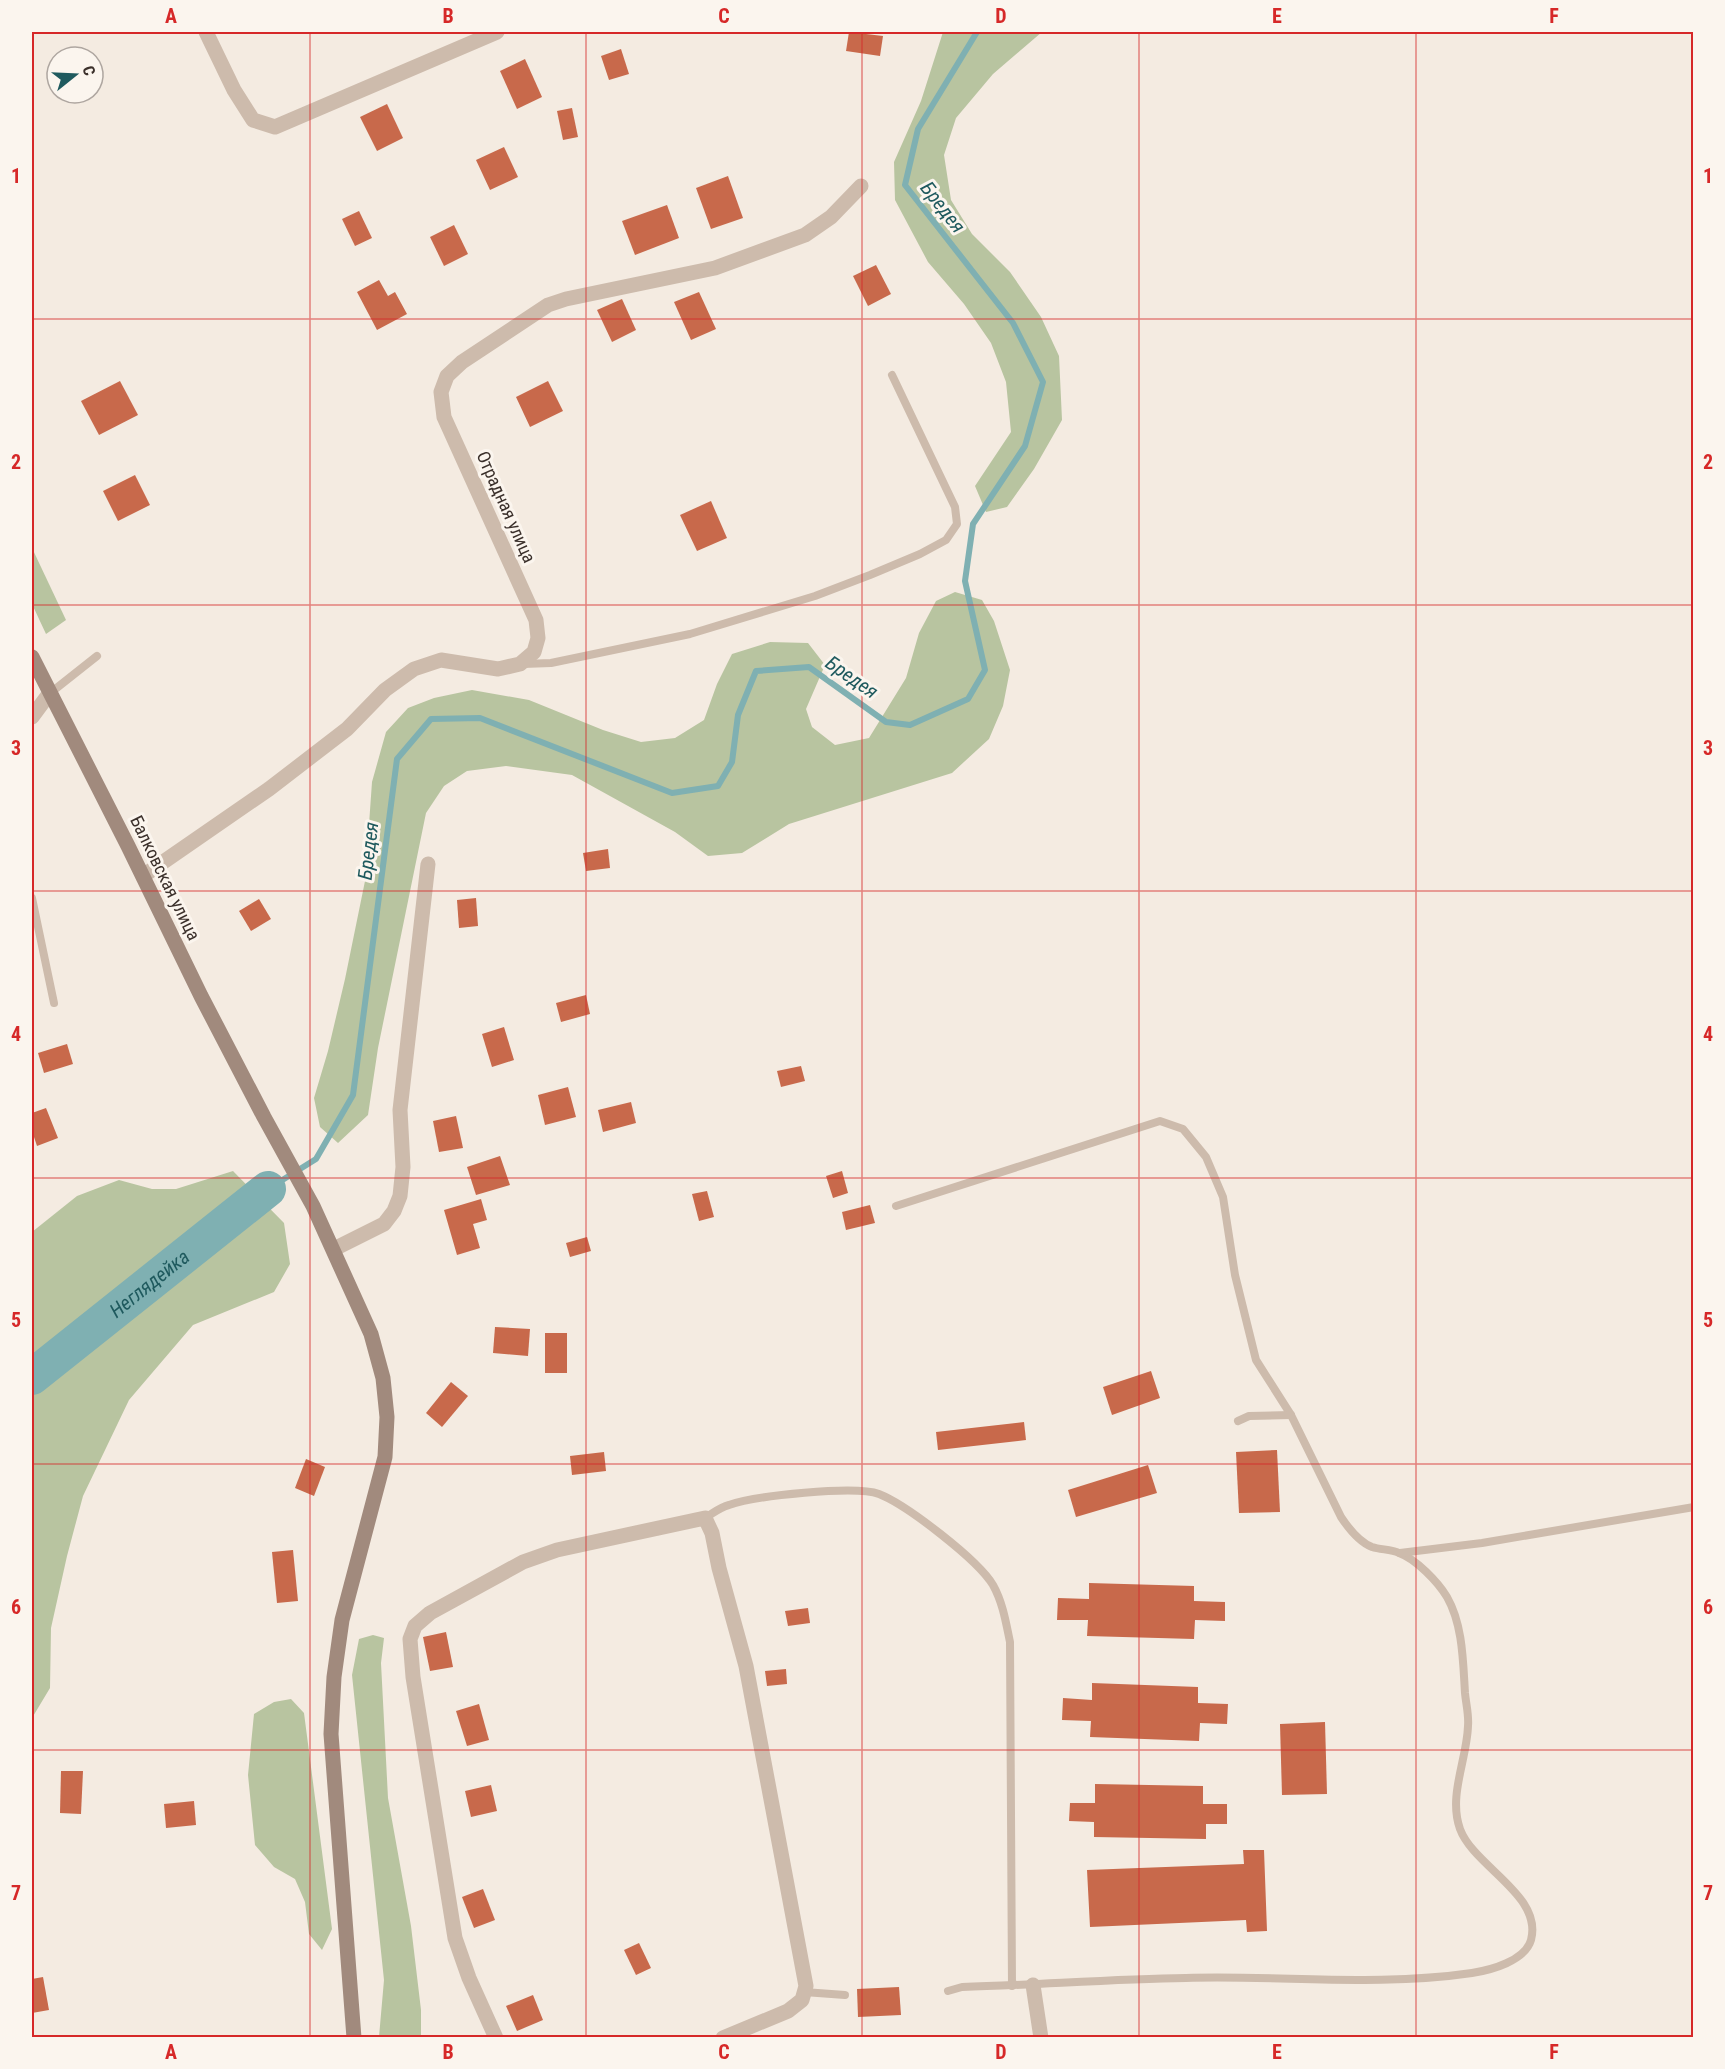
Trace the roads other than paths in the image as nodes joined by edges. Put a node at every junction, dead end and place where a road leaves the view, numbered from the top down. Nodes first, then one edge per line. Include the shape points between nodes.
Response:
1 (206, 32) edge
2 (497, 32) edge
3 (861, 186) dead end
4 (892, 375) dead end
5 (97, 656) dead end
6 (32, 657) edge
7 (520, 664) junction
8 (49, 694) junction
9 (32, 717) edge
10 (428, 864) dead end
11 (143, 876) junction
12 (32, 898) edge
13 (54, 1003) dead end
14 (896, 1206) dead end
15 (334, 1250) junction
16 (1291, 1415) junction
17 (1238, 1421) dead end
18 (1694, 1507) edge
19 (705, 1518) junction
20 (1400, 1553) junction
21 (1034, 1985) junction
22 (1012, 1986) junction
23 (948, 1990) dead end
24 (804, 1992) junction
25 (845, 1995) dead end
26 (354, 2037) edge
27 (496, 2037) edge
28 (723, 2037) edge
29 (1041, 2037) edge

1 - 2 street via 253,120 275,127
3 - 7 street, Отрадная улица via 831,217 806,235 715,268 548,305 447,376 441,392 444,417 536,620 538,638 534,652
4 - 7 lane via 954,507 957,524 946,540 815,596 690,634 551,663
5 - 8 lane
6 - 8 main road, Балковская улица
7 - 11 street via 498,669 441,660 414,669 295,769
8 - 9 street
8 - 11 main road, Балковская улица
10 - 15 street via 400,1110 400,1196 384,1224
11 - 15 main road, Балковская улица
12 - 13 lane
14 - 16 lane via 1160,1121 1182,1129 1206,1157 1223,1197 1235,1275 1256,1360
15 - 26 main road, Балковская улица via 371,1334 383,1378 387,1417 385,1457 342,1620 334,1677 331,1734
16 - 17 lane via 1249,1416
16 - 20 lane via 1351,1532 1372,1547
18 - 20 lane
19 - 22 lane via 726,1505 746,1500 846,1490 877,1493 972,1559 993,1585 1004,1611 1010,1642
19 - 24 street via 748,1676 806,1986
19 - 27 street via 523,1562 430,1613 415,1626 410,1639 413,1677 455,1938 468,1978
20 - 21 lane via 1423,1568 1447,1596 1457,1623 1468,1726 1456,1816 1469,1844 1528,1907 1533,1921 1531,1942 1521,1954 1504,1964 1473,1972 1398,1979 1187,1978
21 - 22 lane
21 - 29 street
22 - 23 lane
24 - 25 lane
24 - 28 street via 802,2000 788,2011

